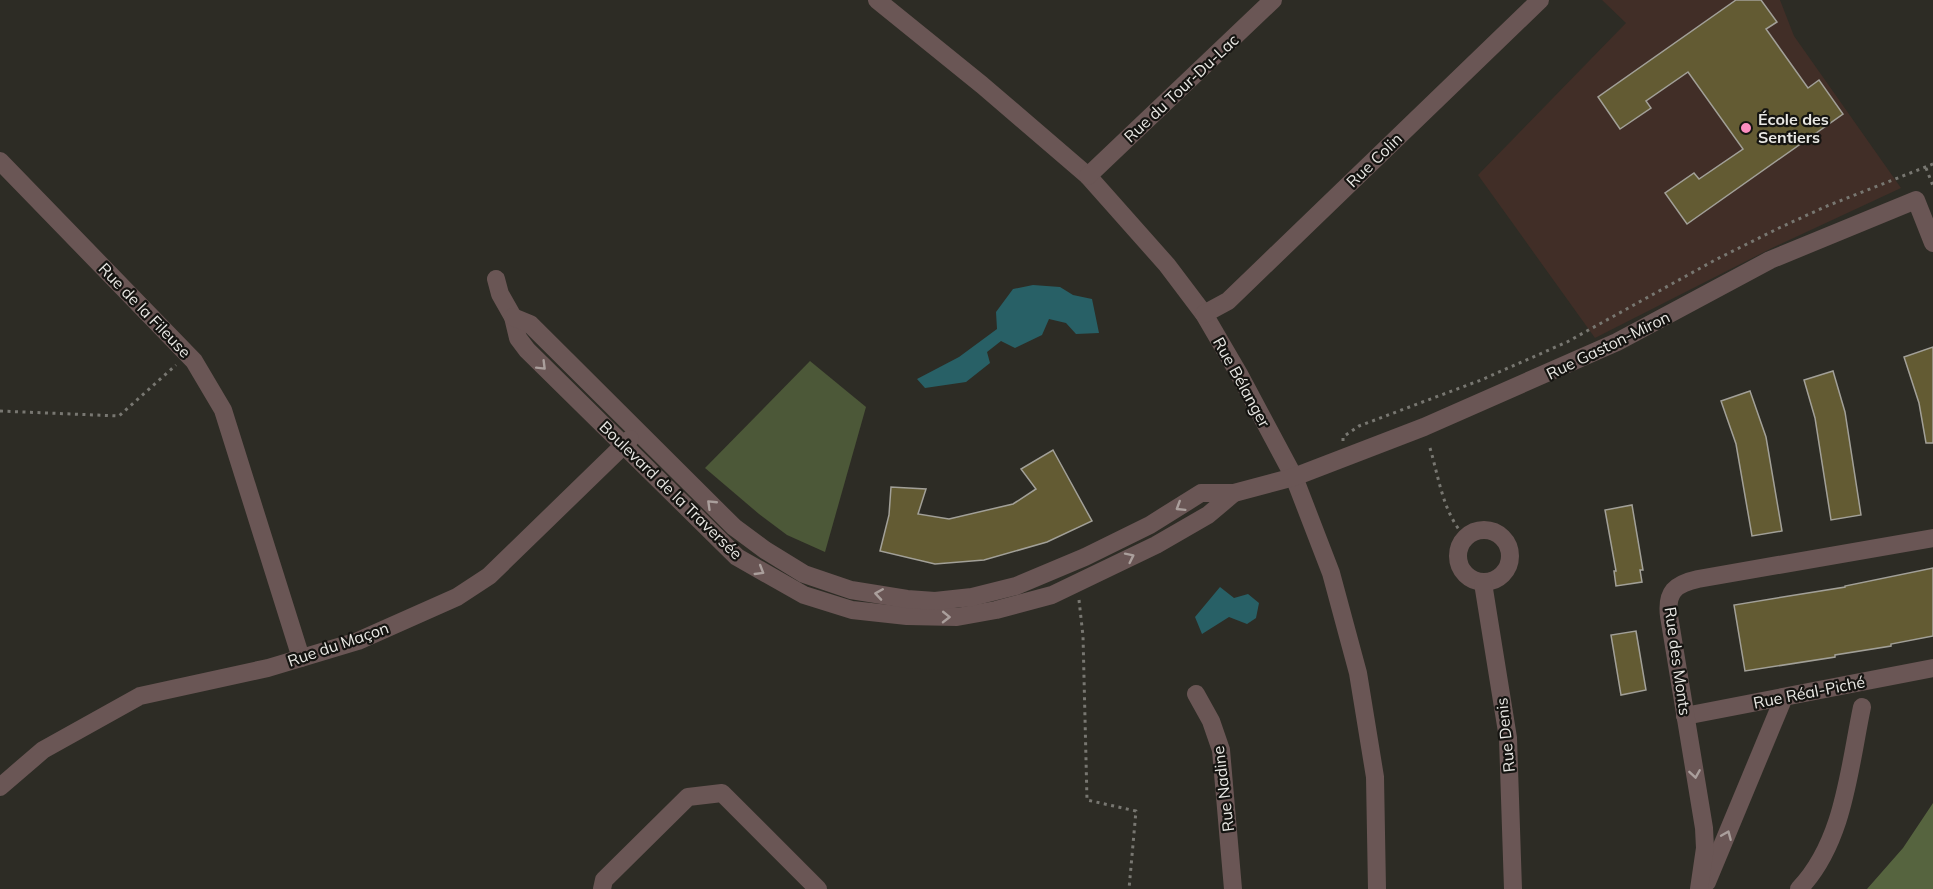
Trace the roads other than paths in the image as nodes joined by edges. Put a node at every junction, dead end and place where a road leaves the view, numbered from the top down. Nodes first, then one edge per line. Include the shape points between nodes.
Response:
1 (878, 0) edge
2 (1273, 0) edge
3 (1540, 0) edge
4 (0, 161) edge
5 (1088, 176) junction
6 (1933, 243) edge
7 (496, 279) dead end
8 (1204, 314) junction
9 (513, 317) junction
10 (638, 432) junction
11 (623, 446) junction
12 (1294, 477) junction
13 (1234, 493) junction
14 (1933, 538) edge
15 (1483, 583) junction
16 (301, 658) junction
17 (1933, 668) edge
18 (1196, 694) dead end
19 (1784, 697) junction
20 (1862, 707) dead end
21 (1685, 716) junction
22 (0, 787) edge
23 (602, 889) edge
24 (818, 889) edge
25 (1233, 889) edge
26 (1377, 889) edge
27 (1513, 889) edge
28 (1702, 889) edge
29 (1799, 889) edge

1 - 5 street, Rue Bélanger
2 - 5 street, Rue du Tour-Du-Lac
3 - 8 street, Rue Colin via 1228,301
4 - 16 street, Rue de la Fileuse via 194,361 223,410
5 - 8 street, Rue Bélanger via 1167,265
6 - 12 street, Rue Gaston-Miron via 1916,200 1770,260 1652,325 1560,369 1424,428
7 - 9 street, Boulevard de la Traversée
8 - 12 street, Rue Bélanger
9 - 10 street, Boulevard de la Traversée via 530,324
9 -> 11 street, Boulevard de la Traversée via 518,338 527,350
10 - 11 street, Rue du Maçon
13 -> 10 street, Boulevard de la Traversée via 1201,493 1150,525 1016,586 972,597 908,599 851,590 804,574 765,550 734,527
11 -> 13 street, Boulevard de la Traversée via 737,557 804,595 852,610 907,616 957,617 1052,595 1156,545 1208,515
11 - 16 street, Rue du Maçon via 489,576 457,597 358,641
12 - 13 street, Boulevard de la Traversée
12 - 26 street, Rue Bélanger via 1331,573 1358,673 1375,777
14 - 21 street, Rue des Monts via 1680,584 1669,597 1668,609
15 - 15 street via 1500,578 1511,555 1505,539 1490,530 1473,532 1458,553 1458,562 1467,577
15 - 27 street, Rue Denis via 1508,738
16 - 22 street, Rue du Maçon via 140,696 43,750
17 - 19 street, Rue Réal-Piché
18 - 25 street, Rue Nadine via 1221,750
19 - 21 street, Rue Réal-Piché
28 -> 19 street, Rue des Monts
20 - 29 street via 1844,797 1829,846 1814,874
21 -> 28 street, Rue des Monts via 1704,828
23 - 24 street via 604,880 688,797 722,793

